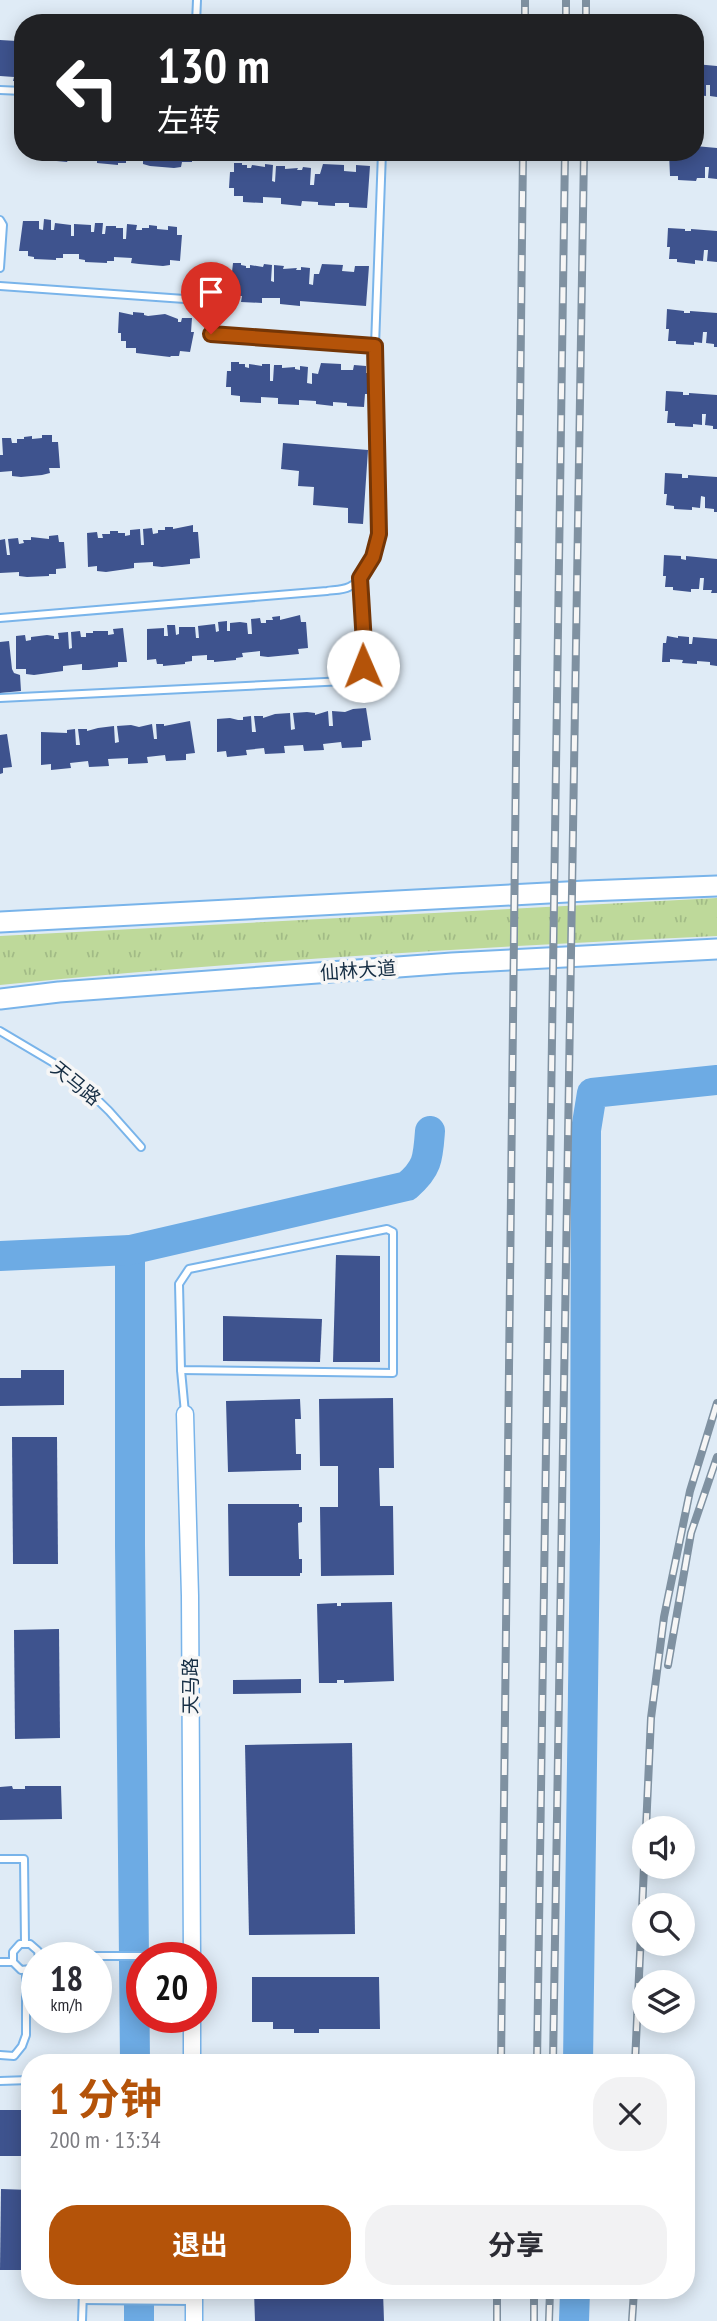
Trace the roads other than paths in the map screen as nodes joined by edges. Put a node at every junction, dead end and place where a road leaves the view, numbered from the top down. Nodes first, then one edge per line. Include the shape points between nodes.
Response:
1 (382, 161) edge
2 (0, 220) edge
3 (0, 268) edge
4 (0, 286) edge
5 (375, 346) junction
6 (360, 578) junction
7 (0, 618) edge
8 (0, 698) edge
9 (717, 886) edge
10 (0, 922) edge
11 (717, 949) edge
12 (0, 999) edge
13 (0, 1031) edge
14 (141, 1147) dead end
15 (181, 1370) junction
16 (186, 1414) joint
17 (0, 1858) edge
18 (25, 1942) edge
19 (192, 1942) edge
20 (21, 1944) edge
21 (0, 1962) edge
22 (13, 1962) junction
23 (21, 1968) edge
24 (26, 2033) edge
25 (192, 2033) edge
26 (192, 2054) edge
27 (2, 2057) edge
28 (21, 2080) edge
29 (0, 2081) edge
30 (180, 2299) edge
31 (194, 2299) edge
32 (83, 2300) joint
33 (82, 2321) edge
34 (194, 2321) edge

1 - 5 lane
2 - 3 lane
4 - 5 lane via 213,301 211,334
5 - 6 lane via 379,534 373,557
6 - 7 lane via 350,587 327,591
6 - 8 lane via 365,660 352,679
9 - 10 main road
11 - 12 main road, 仙林大道 via 452,963
13 - 14 lane, 天马路 via 69,1072
15 - 15 lane via 179,1284 189,1269 387,1229 393,1232 393,1373
15 - 16 lane
16 - 19 street, 天马路
17 - 18 lane via 23,1859
20 - 22 lane via 13,1952
21 - 22 lane
22 - 23 lane
24 - 27 lane via 18,2052
25 - 26 street
28 - 29 lane
30 - 32 lane
31 - 34 street
32 - 33 lane

